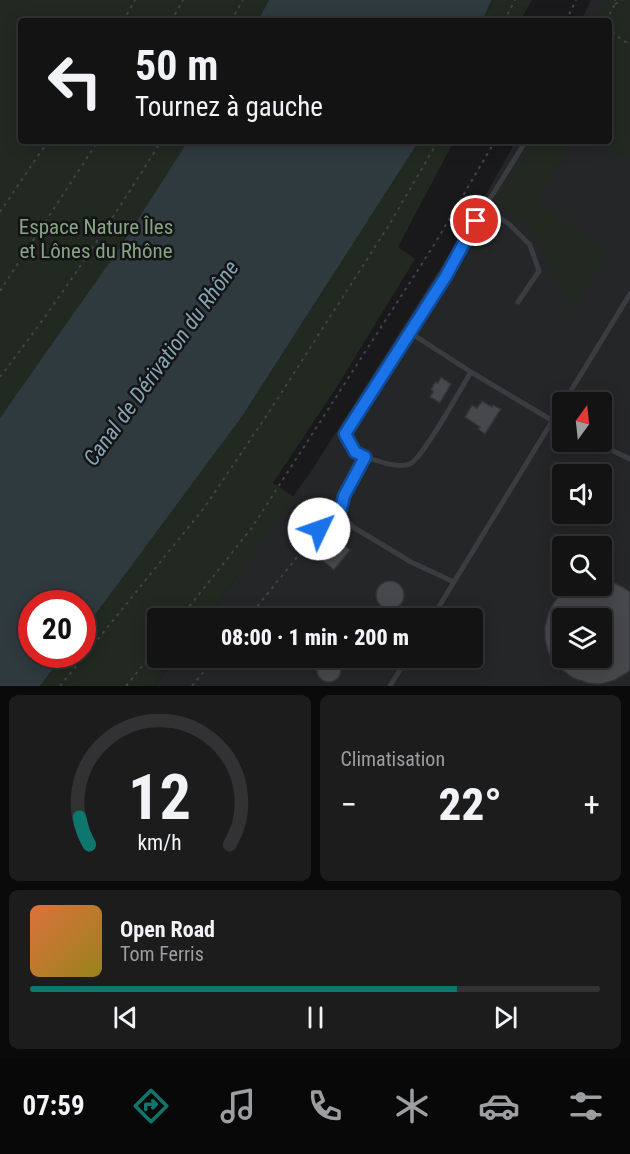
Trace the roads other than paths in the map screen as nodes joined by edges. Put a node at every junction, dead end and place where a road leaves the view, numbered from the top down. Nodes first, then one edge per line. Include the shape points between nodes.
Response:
1 (524, 144) edge
2 (484, 208) junction
3 (630, 294) edge
4 (519, 302) dead end
5 (409, 332) junction
6 (471, 372) junction
7 (570, 392) edge
8 (552, 420) edge
9 (552, 423) edge
10 (612, 450) edge
11 (365, 457) junction
12 (630, 459) edge
13 (340, 512) junction
14 (319, 529) road end
15 (454, 582) junction
16 (438, 608) edge
17 (401, 668) edge
18 (390, 686) edge

1 - 2 lane
2 - 4 lane via 509,224 530,245 539,271
2 - 5 lane
3 - 7 lane
5 - 6 lane
5 - 11 lane via 345,434 355,452
6 - 8 lane
6 - 11 lane via 423,451 410,464 391,465
9 - 15 lane
10 - 12 lane
11 - 13 lane
13 - 14 lane
13 - 15 lane via 353,527
15 - 16 lane
17 - 18 lane

